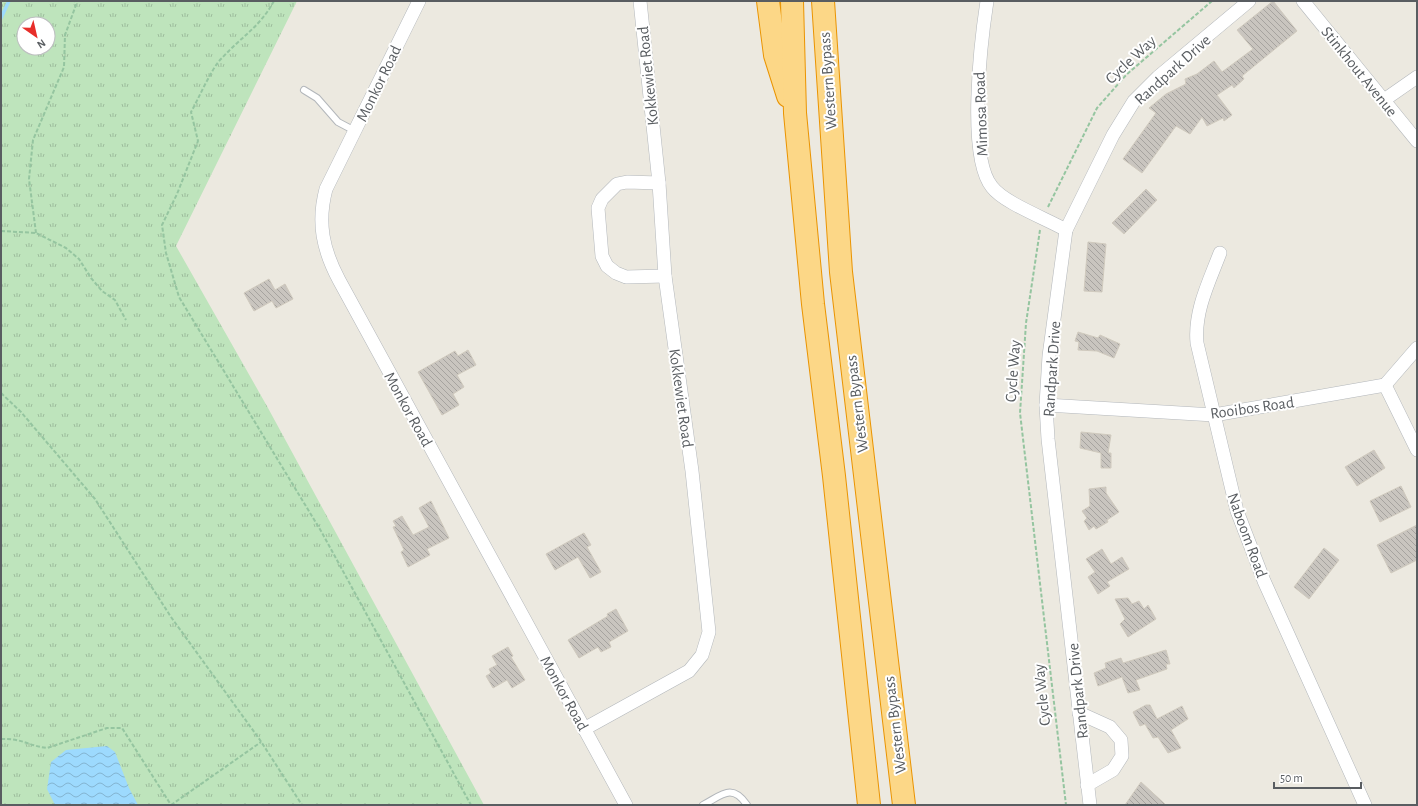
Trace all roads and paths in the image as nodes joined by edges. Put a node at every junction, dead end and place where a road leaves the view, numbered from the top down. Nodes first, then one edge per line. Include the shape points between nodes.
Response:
1 (75, 1) edge
2 (274, 1) edge
3 (419, 1) edge
4 (640, 1) edge
5 (768, 1) edge
6 (792, 1) edge
7 (823, 1) edge
8 (987, 1) edge
9 (1212, 1) edge
10 (1249, 1) edge
11 (1303, 1) edge
12 (1417, 77) edge
13 (304, 90) dead end
14 (1384, 100) junction
15 (795, 114) junction
16 (355, 130) junction
17 (1417, 141) edge
18 (659, 182) junction
19 (1043, 217) junction
20 (1066, 230) junction
21 (1, 231) edge
22 (36, 233) junction
23 (1220, 253) dead end
24 (665, 276) junction
25 (126, 320) dead end
26 (1417, 348) edge
27 (1385, 385) junction
28 (1, 392) edge
29 (1046, 405) junction
30 (1214, 414) junction
31 (1417, 450) edge
32 (1080, 713) junction
33 (584, 729) junction
34 (1, 739) edge
35 (261, 742) junction
36 (1088, 785) junction
37 (171, 805) edge
38 (302, 805) edge
39 (472, 805) edge
40 (626, 805) edge
41 (703, 805) edge
42 (747, 805) edge
43 (870, 805) edge
44 (904, 805) edge
45 (1066, 805) edge
46 (1090, 805) edge
47 (1365, 805) edge

1 - 22 path via 76,5 65,34 64,67 33,140 29,179
2 - 39 path via 266,16 253,31 221,58 191,112 198,141 162,225 166,253 179,297 321,531
3 - 16 street, Monkor Road
4 - 18 street, Kokkewiet Road
5 - 15 highway via 775,55
6 - 15 highway, Western Bypass
7 - 44 highway, Western Bypass via 841,272
8 - 19 street, Mimosa Road via 978,70 980,153 983,169 987,180 1000,194
9 - 19 path, Cycle Way via 1126,75 1097,108
10 - 20 street, Randpark Drive via 1158,77 1134,101 1113,135
11 - 14 street, Stinkhout Avenue
12 - 14 street
13 - 16 lane via 317,98 338,122
14 - 17 street, Stinkhout Avenue
15 - 43 highway, Western Bypass via 813,304
16 - 33 street, Monkor Road via 326,189 322,207 322,236 330,262
18 - 24 street, Kokkewiet Road
18 - 24 street via 617,184 602,199 598,208 602,256 607,266 616,274 626,277
19 - 20 street, Mimosa Road
19 - 45 path, Cycle Way via 1026,323 1020,413
20 - 29 street, Randpark Drive via 1050,349
21 - 22 path
22 - 25 path via 66,248 80,259 102,291 115,300
23 - 30 street, Naboom Road via 1200,307 1196,332
24 - 33 street, Kokkewiet Road via 692,471 709,632 702,655 689,671
26 - 27 street
27 - 30 street, Rooibos Road
27 - 31 street
28 - 35 path via 95,499 171,617
29 - 30 street, Rooibos Road
29 - 32 street, Randpark Drive
30 - 47 street, Naboom Road via 1237,511 1251,549
32 - 36 street, Randpark Drive
32 - 36 street via 1110,727 1121,740 1122,756 1113,770
33 - 40 street, Monkor Road
34 - 37 path via 15,738 39,748 47,748 107,728 122,728
35 - 37 path
35 - 38 path
36 - 46 street, Randpark Drive
41 - 42 lane via 730,792 738,794

